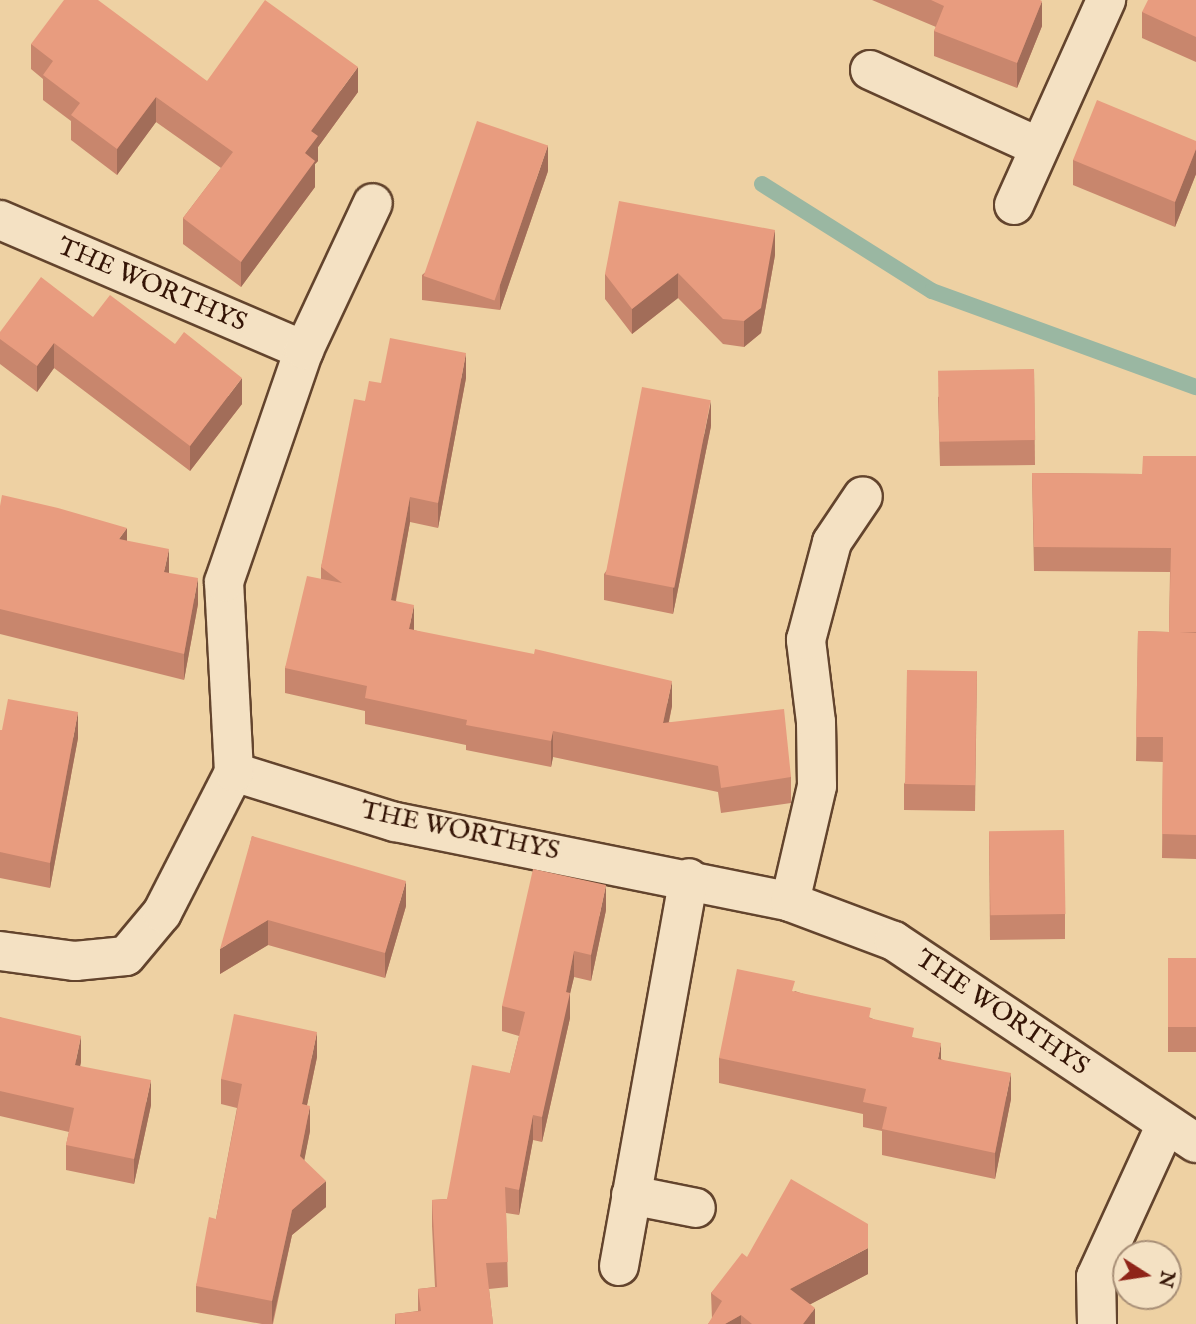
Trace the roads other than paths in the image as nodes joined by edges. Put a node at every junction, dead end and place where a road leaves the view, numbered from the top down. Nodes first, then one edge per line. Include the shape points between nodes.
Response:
1 (1106, 0) edge
2 (870, 69) dead end
3 (1039, 147) junction
4 (373, 202) dead end
5 (1014, 205) dead end
6 (0, 220) edge
7 (304, 350) junction
8 (863, 496) dead end
9 (234, 772) junction
10 (689, 878) junction
11 (790, 902) junction
12 (0, 951) edge
13 (1181, 1135) edge
14 (631, 1195) junction
15 (696, 1208) dead end
16 (619, 1266) dead end
17 (1097, 1324) edge

1 - 3 street
2 - 3 street
3 - 5 street
4 - 7 street
6 - 7 street, THE WORTHYS
7 - 9 street via 225,582
8 - 11 street via 832,542 806,640 816,722 817,786
9 - 10 street, THE WORTHYS via 396,822
9 - 12 street via 162,913 126,956 75,961
10 - 11 street, THE WORTHYS
10 - 14 street
11 - 13 street, THE WORTHYS via 894,941
13 - 17 street, THE WORTHYS via 1096,1277
14 - 15 street
14 - 16 street

